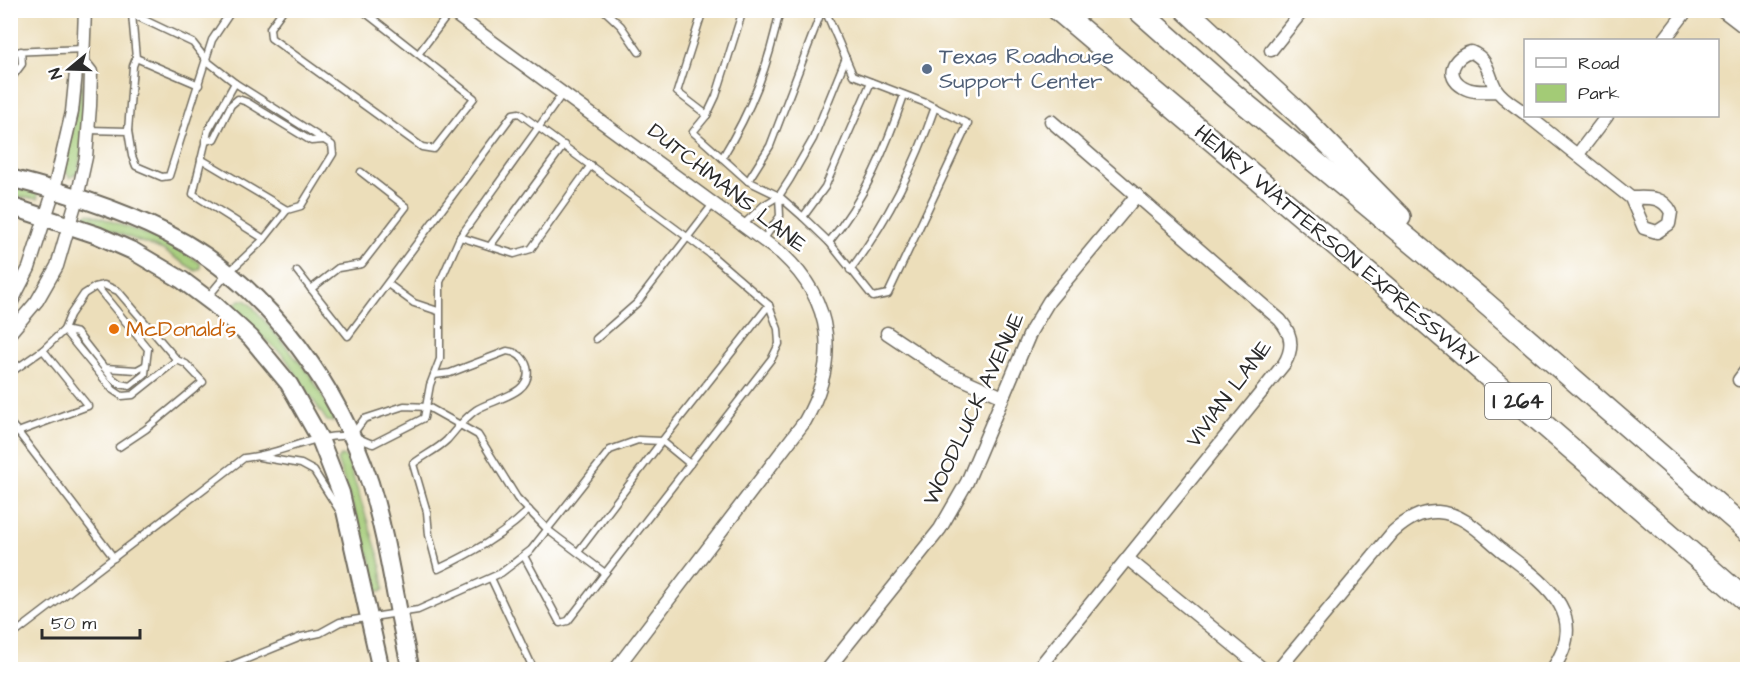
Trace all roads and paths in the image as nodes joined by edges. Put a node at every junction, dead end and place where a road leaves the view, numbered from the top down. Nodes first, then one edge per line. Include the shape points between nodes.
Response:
1 (85, 10) edge
2 (104, 10) edge
3 (232, 10) edge
4 (283, 10) edge
5 (362, 10) edge
6 (604, 10) edge
7 (702, 10) edge
8 (743, 10) edge
9 (780, 10) edge
10 (824, 10) edge
11 (1058, 10) edge
12 (1138, 10) edge
13 (1186, 10) edge
14 (1303, 10) edge
15 (1687, 10) edge
16 (1722, 10) edge
17 (450, 11) edge
18 (132, 12) edge
19 (1748, 30) edge
20 (1665, 39) edge
21 (1271, 50) dead end
22 (21, 51) junction
23 (10, 52) edge
24 (639, 52) dead end
25 (420, 53) junction
26 (84, 56) junction
27 (136, 58) junction
28 (846, 58) junction
29 (207, 61) junction
30 (10, 80) edge
31 (871, 82) junction
32 (235, 83) junction
33 (199, 86) junction
34 (1497, 91) dead end
35 (563, 93) junction
36 (904, 95) junction
37 (935, 108) junction
38 (1524, 113) edge
39 (707, 115) junction
40 (1530, 117) edge
41 (1606, 117) edge
42 (1051, 121) dead end
43 (540, 128) junction
44 (88, 130) junction
45 (128, 131) junction
46 (325, 140) junction
47 (205, 141) junction
48 (564, 145) junction
49 (1578, 154) junction
50 (722, 158) junction
51 (201, 159) junction
52 (591, 165) junction
53 (361, 172) dead end
54 (10, 178) edge
55 (748, 181) junction
56 (54, 190) junction
57 (1137, 195) junction
58 (779, 196) junction
59 (77, 198) junction
60 (1631, 198) dead end
61 (714, 203) junction
62 (10, 206) edge
63 (287, 210) junction
64 (46, 218) junction
65 (803, 218) junction
66 (743, 225) junction
67 (68, 227) junction
68 (460, 237) junction
69 (689, 238) junction
70 (264, 239) junction
71 (763, 240) junction
72 (829, 242) junction
73 (490, 246) junction
74 (850, 270) junction
75 (297, 271) dead end
76 (227, 274) junction
77 (387, 284) junction
78 (97, 287) junction
79 (312, 289) junction
80 (207, 298) junction
81 (1483, 301) junction
82 (10, 305) edge
83 (769, 305) junction
84 (438, 311) junction
85 (64, 330) junction
86 (10, 333) edge
87 (887, 333) dead end
88 (596, 339) dead end
89 (43, 350) junction
90 (177, 360) junction
91 (146, 365) junction
92 (105, 368) junction
93 (1748, 368) edge
94 (10, 374) edge
95 (434, 375) junction
96 (1739, 380) dead end
97 (1001, 396) junction
98 (428, 407) junction
99 (10, 423) edge
100 (458, 424) junction
101 (18, 432) junction
102 (10, 435) edge
103 (351, 436) junction
104 (320, 439) junction
105 (662, 441) junction
106 (119, 447) dead end
107 (258, 457) junction
108 (690, 465) junction
109 (529, 510) junction
110 (348, 525) junction
111 (548, 530) junction
112 (1748, 531) edge
113 (578, 552) junction
114 (524, 556) junction
115 (114, 558) junction
116 (1128, 559) junction
117 (605, 573) junction
118 (490, 578) junction
119 (1748, 602) edge
120 (397, 611) junction
121 (369, 616) junction
122 (10, 637) edge
123 (220, 669) edge
124 (381, 669) edge
125 (411, 669) edge
126 (534, 669) edge
127 (615, 669) edge
128 (827, 669) edge
129 (1037, 669) edge
130 (1264, 669) edge
131 (1278, 669) edge
132 (1552, 669) edge

1 - 26 street
2 - 18 lane
3 - 29 lane via 212,40
4 - 25 lane via 270,28 271,38 422,147 434,149 474,98
5 - 25 lane
6 - 24 lane
7 - 39 lane via 677,93
8 - 39 lane
9 - 50 lane via 769,62 742,126
10 - 28 lane
10 - 55 lane via 770,146
11 - 119 highway, HENRY WATTERSON EXPRESSWAY / I 264
12 - 81 highway, I 264
13 - 81 highway via 1299,114
14 - 21 street
15 - 20 street
16 - 19 street
17 - 25 lane
17 - 35 street, DUTCHMANS LANE
18 - 27 lane
18 - 29 lane via 193,43
22 - 23 lane
22 - 26 lane
22 - 30 lane via 22,64
26 - 44 street via 91,72
26 - 56 street via 76,72 72,112
27 - 33 lane
27 - 45 lane
28 - 31 lane via 853,75
28 - 58 lane via 813,139
29 - 32 lane
29 - 33 lane
31 - 36 lane
31 - 65 lane via 825,187
32 - 46 lane
32 - 47 lane
33 - 45 lane via 169,176 136,166
34 - 38 street
35 - 43 lane
35 - 61 street, DUTCHMANS LANE
36 - 37 lane
36 - 72 lane via 887,146 849,218
37 - 74 lane via 924,140 873,240
37 - 74 lane via 969,124 888,294 873,297
39 - 50 lane via 693,132
40 - 49 street
41 - 49 street
42 - 57 street, VIVIAN LANE
43 - 48 lane
43 - 68 lane
43 - 77 lane via 519,113 513,114
44 - 45 lane
44 - 59 street
46 - 47 lane via 311,141 238,99 214,139
46 - 63 lane via 332,145 333,154 301,206
47 - 51 lane
48 - 52 lane
48 - 73 lane
49 - 60 street
50 - 55 lane
51 - 63 lane
51 - 70 lane via 193,194
52 - 69 lane
52 - 73 lane via 531,249 514,254
53 - 79 lane via 406,207 362,264 338,268
54 - 56 main road
55 - 58 lane
56 - 59 main road
56 - 64 street
57 - 97 street, WOODLUCK AVENUE via 1049,301
57 - 116 street, VIVIAN LANE via 1280,320 1291,349 1284,364
58 - 65 lane
58 - 66 lane
58 - 71 lane via 780,216
59 - 67 street
59 - 76 main road via 151,226 186,244
61 - 66 street, DUTCHMANS LANE
61 - 69 lane
62 - 64 main road
63 - 70 lane
64 - 67 main road
64 - 82 street via 29,268
65 - 72 lane
66 - 71 street, DUTCHMANS LANE
67 - 80 main road via 133,251
67 - 86 street via 57,266 37,301
68 - 73 lane
68 - 84 lane via 440,282
69 - 83 lane
69 - 88 lane via 638,303
70 - 76 lane
71 - 127 street, DUTCHMANS LANE via 793,264 817,301 827,347 822,387 805,421 777,461
72 - 74 lane
75 - 79 lane
76 - 80 lane
76 - 103 main road via 261,305 315,369
77 - 79 lane via 348,336
77 - 84 lane via 414,303
78 - 85 lane via 84,294
78 - 90 lane via 104,285 118,291
78 - 91 lane via 148,349
80 - 104 main road via 251,338 289,384
81 - 112 highway, I 264
83 - 105 lane
83 - 108 lane via 778,328 778,344 772,358
84 - 95 lane via 440,359
85 - 89 lane
85 - 90 lane via 122,396 133,395
85 - 92 lane via 77,333
87 - 97 street via 944,371
89 - 94 lane
89 - 101 lane via 88,406
90 - 106 lane via 203,382
91 - 92 lane via 137,370
91 - 92 lane via 145,374 130,386 120,384
93 - 96 street
95 - 98 lane
95 - 100 lane via 450,373 507,351 515,352 525,361 528,372 516,392 477,409
97 - 128 street, WOODLUCK AVENUE via 967,482 940,529
98 - 100 lane
98 - 103 lane via 404,406 364,419
98 - 103 lane via 424,418 373,444
99 - 101 lane
100 - 109 lane via 478,435 517,498
100 - 109 lane via 446,440 413,464 438,569 507,531
101 - 102 lane
101 - 115 lane
103 - 104 lane
103 - 120 main road via 379,515
104 - 107 lane
104 - 110 main road via 341,493
105 - 108 lane
105 - 111 lane via 638,440 610,450
105 - 113 lane
107 - 110 lane via 301,464 314,471
107 - 115 lane via 243,458
108 - 117 lane
109 - 111 lane
110 - 121 main road
111 - 113 lane
111 - 114 lane
113 - 117 lane
114 - 117 lane via 560,623 568,621
114 - 118 lane
115 - 122 lane
116 - 129 street, VIVIAN LANE
116 - 130 street
118 - 120 lane via 418,610
118 - 126 lane
120 - 121 lane
120 - 125 main road
121 - 123 lane via 340,622
121 - 124 main road
131 - 132 street via 1392,532 1416,516 1437,512 1470,524 1558,599 1567,629 1564,647

